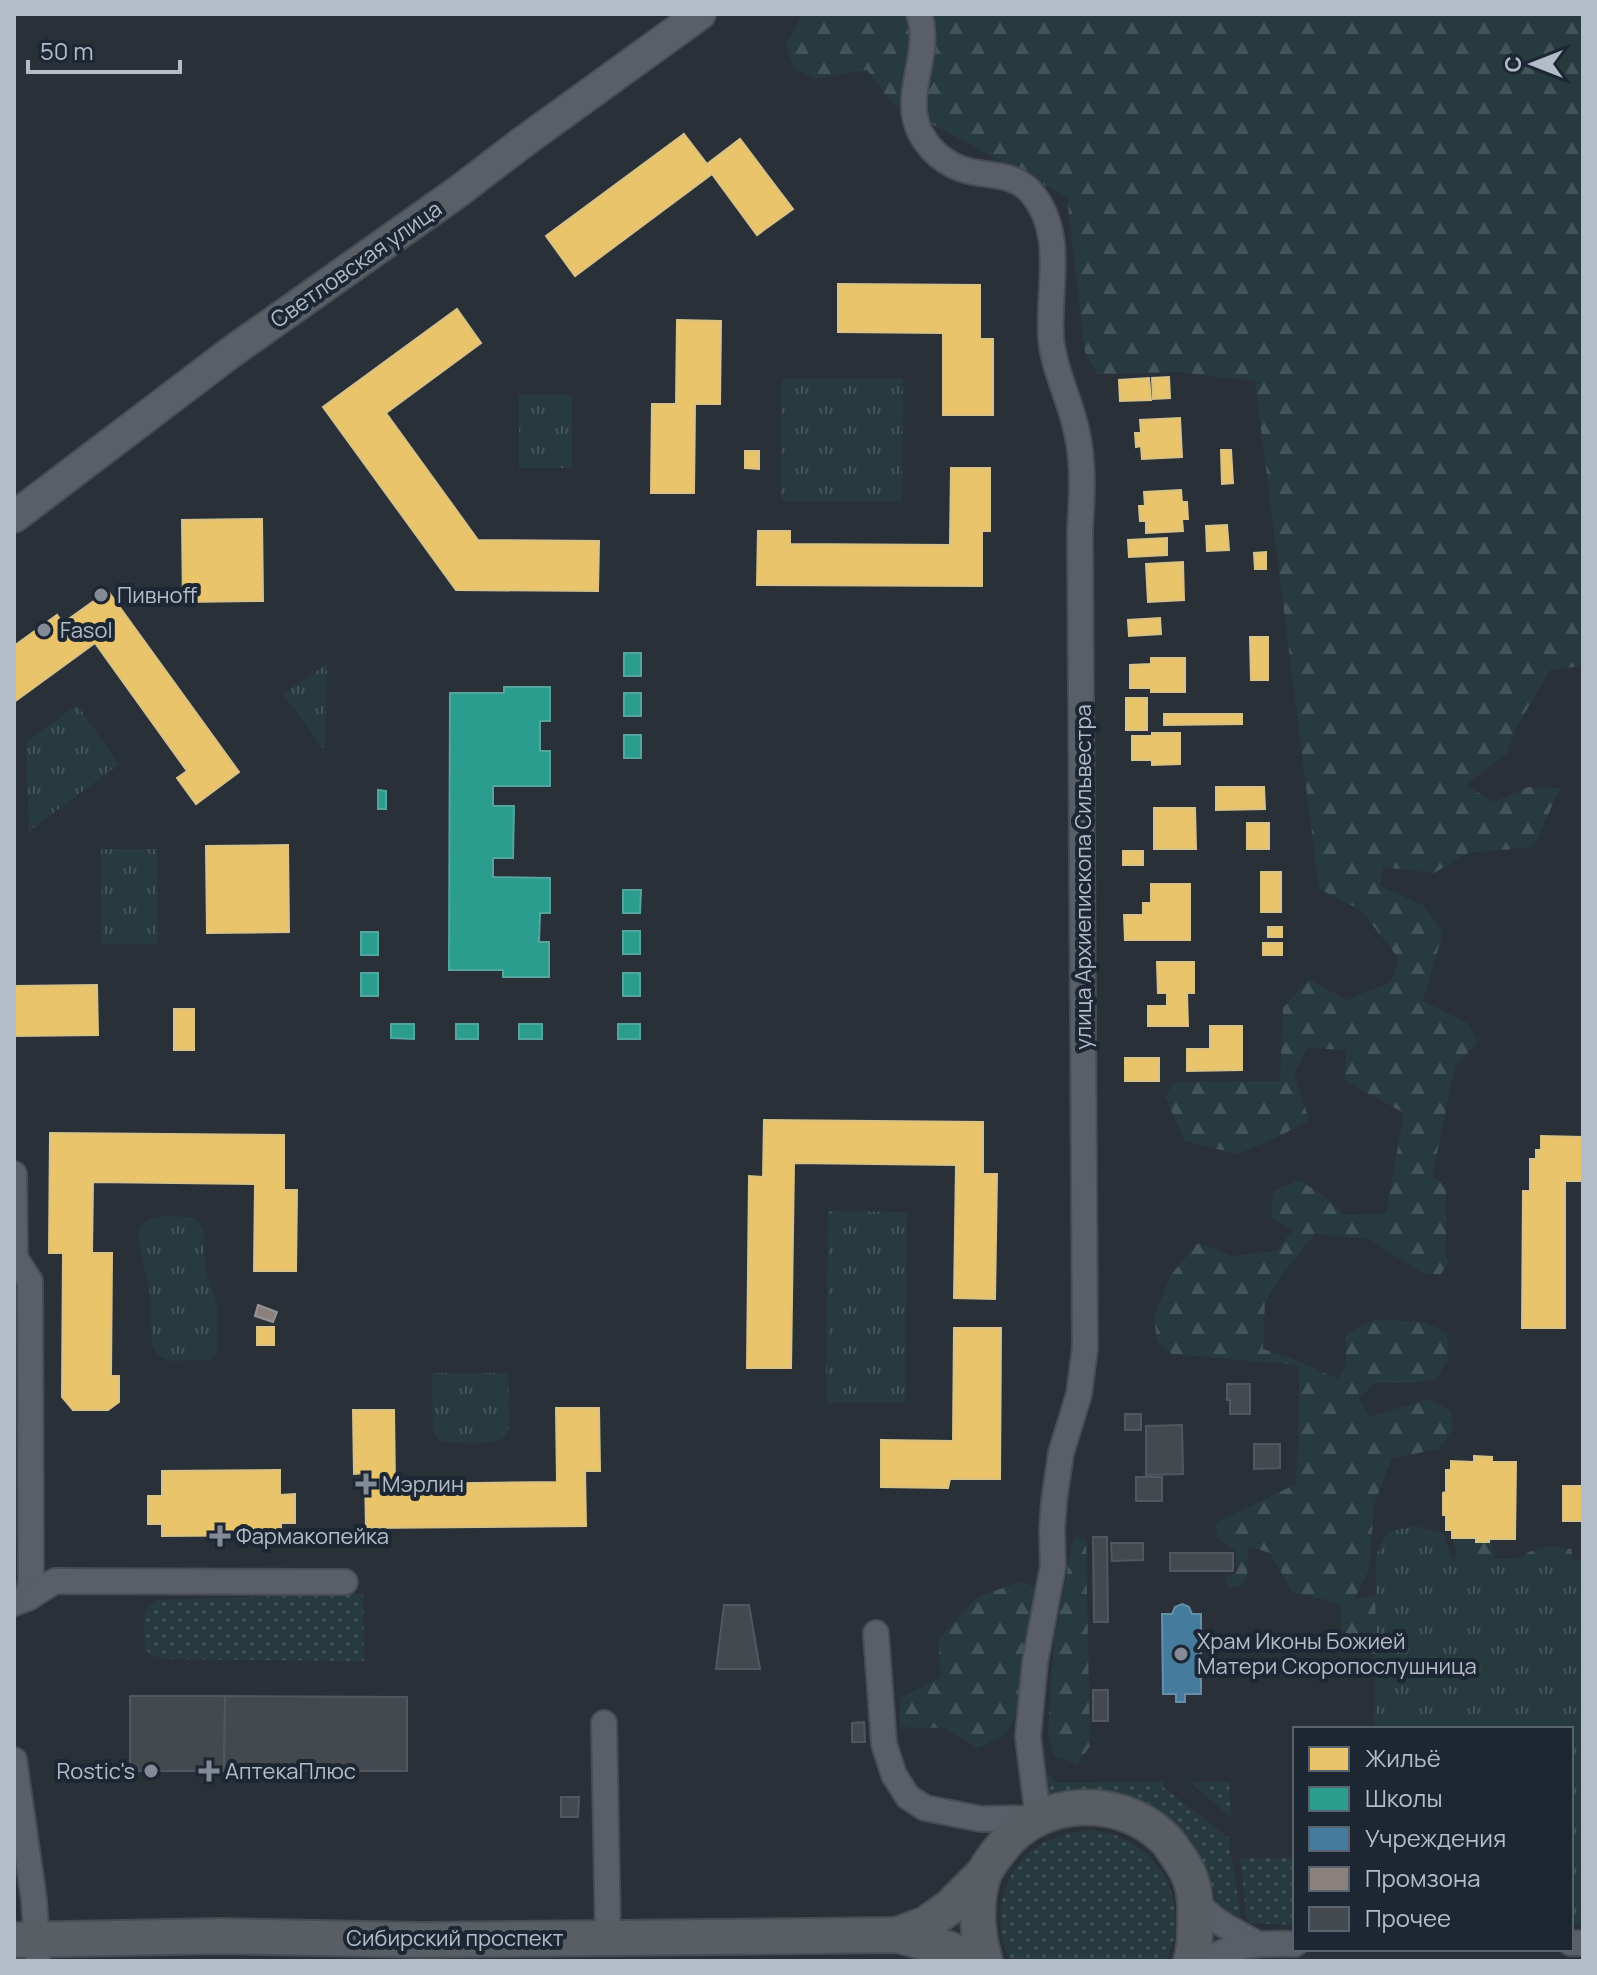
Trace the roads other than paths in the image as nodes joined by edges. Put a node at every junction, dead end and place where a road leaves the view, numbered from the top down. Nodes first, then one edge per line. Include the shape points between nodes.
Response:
1 (700, 14) edge
2 (919, 14) edge
3 (14, 517) edge
4 (14, 1174) edge
5 (345, 1582) dead end
6 (21, 1601) edge
7 (876, 1633) dead end
8 (604, 1723) dead end
9 (14, 1760) edge
10 (1038, 1818) junction
11 (983, 1874) junction
12 (1196, 1901) junction
13 (897, 1935) junction
14 (608, 1937) junction
15 (1256, 1943) junction
16 (1293, 1944) edge
17 (29, 1947) edge
18 (971, 1961) edge
19 (985, 1961) edge
20 (1191, 1961) edge
21 (1204, 1961) edge

1 - 3 street, Светловская улица
2 - 10 street, улица Архиепископа Сильвестра via 923,38 913,109 919,131 951,165 1014,179 1047,218 1053,242 1051,339 1077,431 1083,479 1085,1348 1079,1394 1059,1465 1053,1566 1035,1662 1028,1737
4 - 6 street via 15,1258 30,1281 31,1580
5 - 6 street via 55,1581
7 - 10 street via 884,1744 908,1797 925,1808 981,1819
8 - 14 street
9 - 17 street via 34,1900
10 - 11 main road via 1011,1836
10 - 12 main road via 1069,1807 1103,1807 1135,1817 1163,1836 1185,1865
11 - 13 main road via 950,1907
11 - 19 main road via 978,1928
12 - 15 street via 1220,1925
12 - 20 main road
13 - 14 main road, Сибирский проспект
13 - 18 main road via 949,1949
14 - 17 main road, Сибирский проспект via 221,1936
15 - 16 street
15 - 21 street

